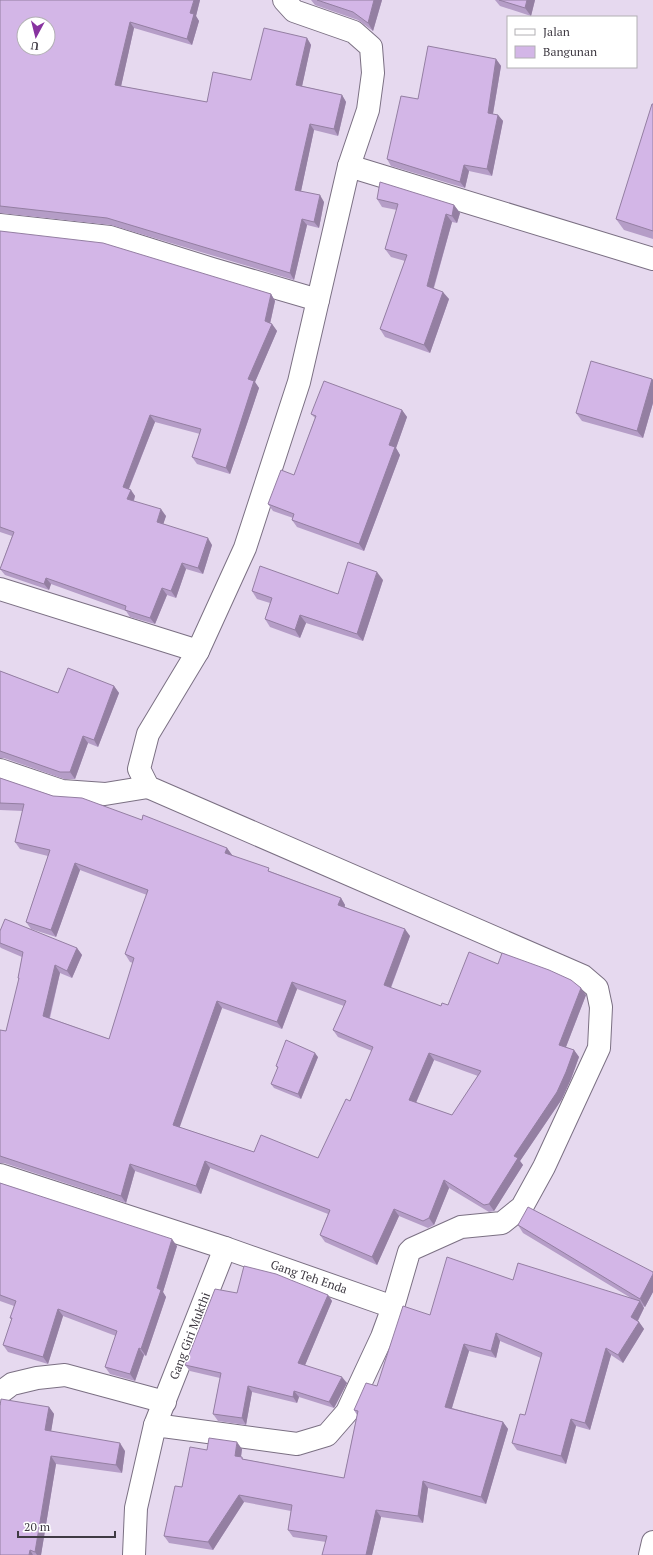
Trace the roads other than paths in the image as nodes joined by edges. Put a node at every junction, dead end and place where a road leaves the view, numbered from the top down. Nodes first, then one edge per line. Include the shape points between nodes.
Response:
1 (284, 0) edge
2 (349, 166) junction
3 (0, 225) edge
4 (653, 259) edge
5 (318, 300) junction
6 (0, 589) edge
7 (198, 651) junction
8 (0, 770) edge
9 (148, 787) junction
10 (0, 1175) edge
11 (225, 1248) junction
12 (393, 1307) junction
13 (0, 1393) edge
14 (165, 1402) junction
15 (155, 1425) junction
16 (653, 1542) edge
17 (134, 1555) edge
18 (650, 1555) edge

1 - 2 street via 294,11 354,32 371,47 373,73 368,110
2 - 4 street
2 - 5 street
3 - 5 street via 110,237
5 - 7 street via 299,382 245,548
6 - 7 street
7 - 9 street via 148,734 139,769
8 - 9 street via 62,791 105,794
9 - 12 street via 583,976 597,988 601,1007 599,1048 544,1167 522,1207 502,1223 461,1227 412,1249 407,1254
10 - 11 street, Gang Teh Enda
11 - 12 street, Gang Teh Enda
11 - 14 street, Gang Giri Mukthi
12 - 15 street via 347,1412 327,1435 297,1444
13 - 14 street via 12,1384 65,1375
14 - 15 street, Gang Giri Mukthi
15 - 17 street, Gang Giri Mukthi via 136,1508
16 - 18 street

